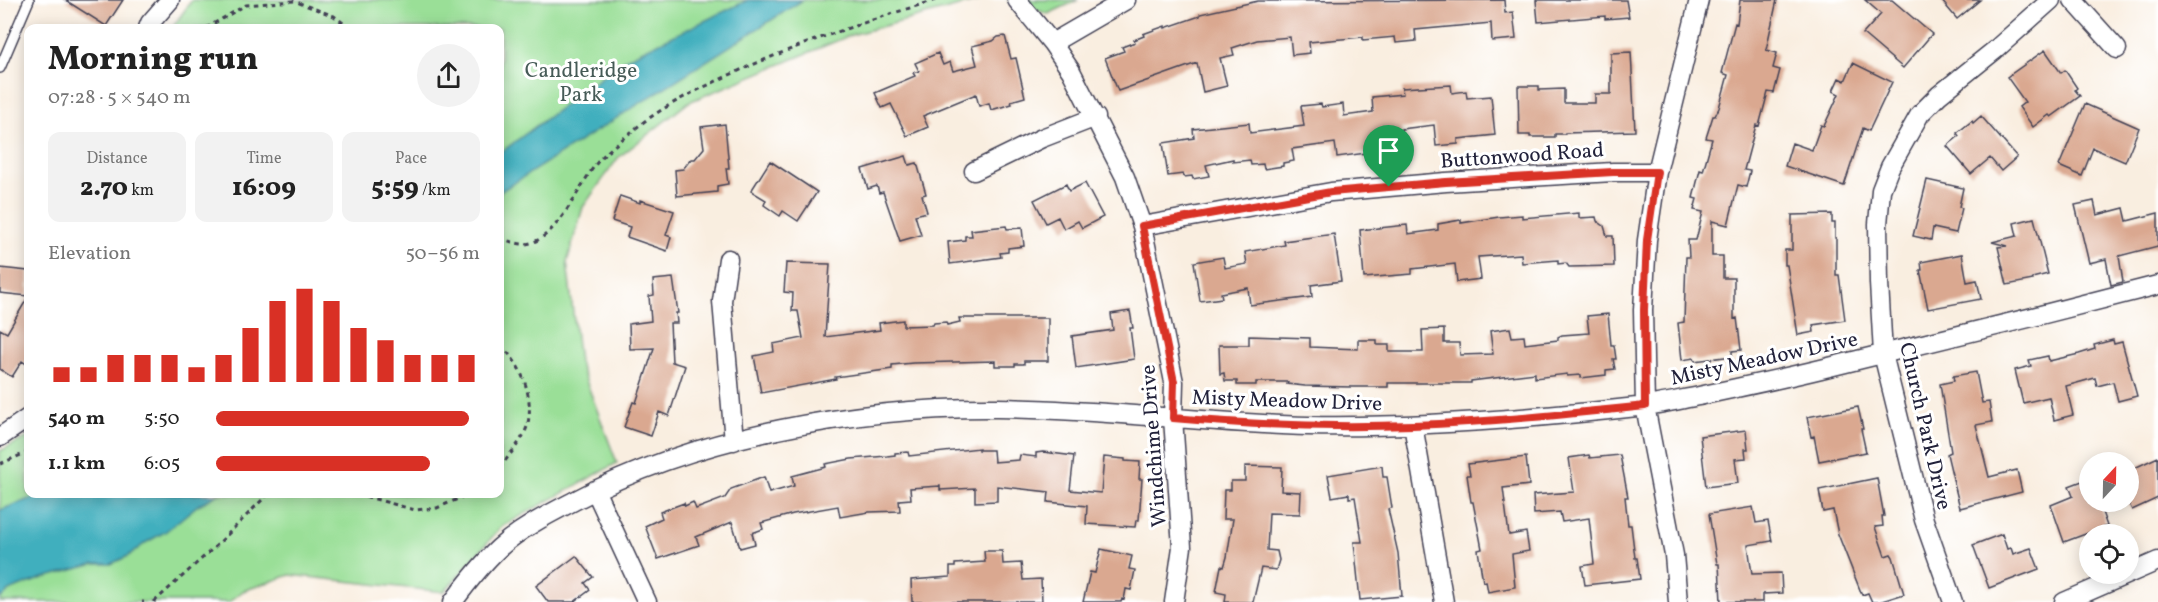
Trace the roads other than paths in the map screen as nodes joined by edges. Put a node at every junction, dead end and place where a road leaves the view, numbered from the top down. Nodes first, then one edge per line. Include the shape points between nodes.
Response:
1 (29, 0) edge
2 (170, 0) edge
3 (1017, 0) edge
4 (1126, 0) edge
5 (1699, 0) edge
6 (2051, 0) edge
7 (2073, 0) edge
8 (150, 24) edge
9 (1052, 43) junction
10 (2116, 49) dead end
11 (0, 68) edge
12 (1096, 117) junction
13 (974, 171) dead end
14 (1657, 172) junction
15 (1142, 226) junction
16 (728, 259) dead end
17 (2158, 285) edge
18 (1883, 354) junction
19 (1645, 406) junction
20 (1173, 418) junction
21 (24, 421) edge
22 (1413, 425) junction
23 (0, 437) edge
24 (734, 441) junction
25 (595, 490) junction
26 (2158, 561) edge
27 (453, 602) edge
28 (647, 602) edge
29 (1174, 602) edge
30 (1444, 602) edge
31 (1678, 602) edge
32 (1953, 602) edge
33 (2064, 602) edge

1 - 11 lane
2 - 8 street
3 - 9 street, Windchime Drive
4 - 9 street
5 - 14 street
6 - 18 street, Church Park Drive via 1920,114 1890,167 1881,190 1878,224
7 - 10 street
9 - 12 street, Windchime Drive
12 - 13 street
12 - 15 street, Windchime Drive via 1125,177
14 - 15 street, Buttonwood Road via 1331,192
14 - 19 street via 1646,251
15 - 20 street, Windchime Drive via 1174,382
16 - 24 street via 722,301
17 - 18 street, Misty Meadow Drive
18 - 19 street, Misty Meadow Drive
18 - 32 street, Church Park Drive via 1924,520
19 - 22 street, Misty Meadow Drive
19 - 31 street via 1674,555
20 - 22 street, Misty Meadow Drive via 1236,424
20 - 24 street, Misty Meadow Drive via 1062,409 918,410 813,423
20 - 29 street, Windchime Drive via 1182,547
21 - 23 street
22 - 30 street
24 - 25 street, Misty Meadow Drive via 650,465
25 - 27 street, Misty Meadow Drive via 500,546
25 - 28 street
26 - 33 street

